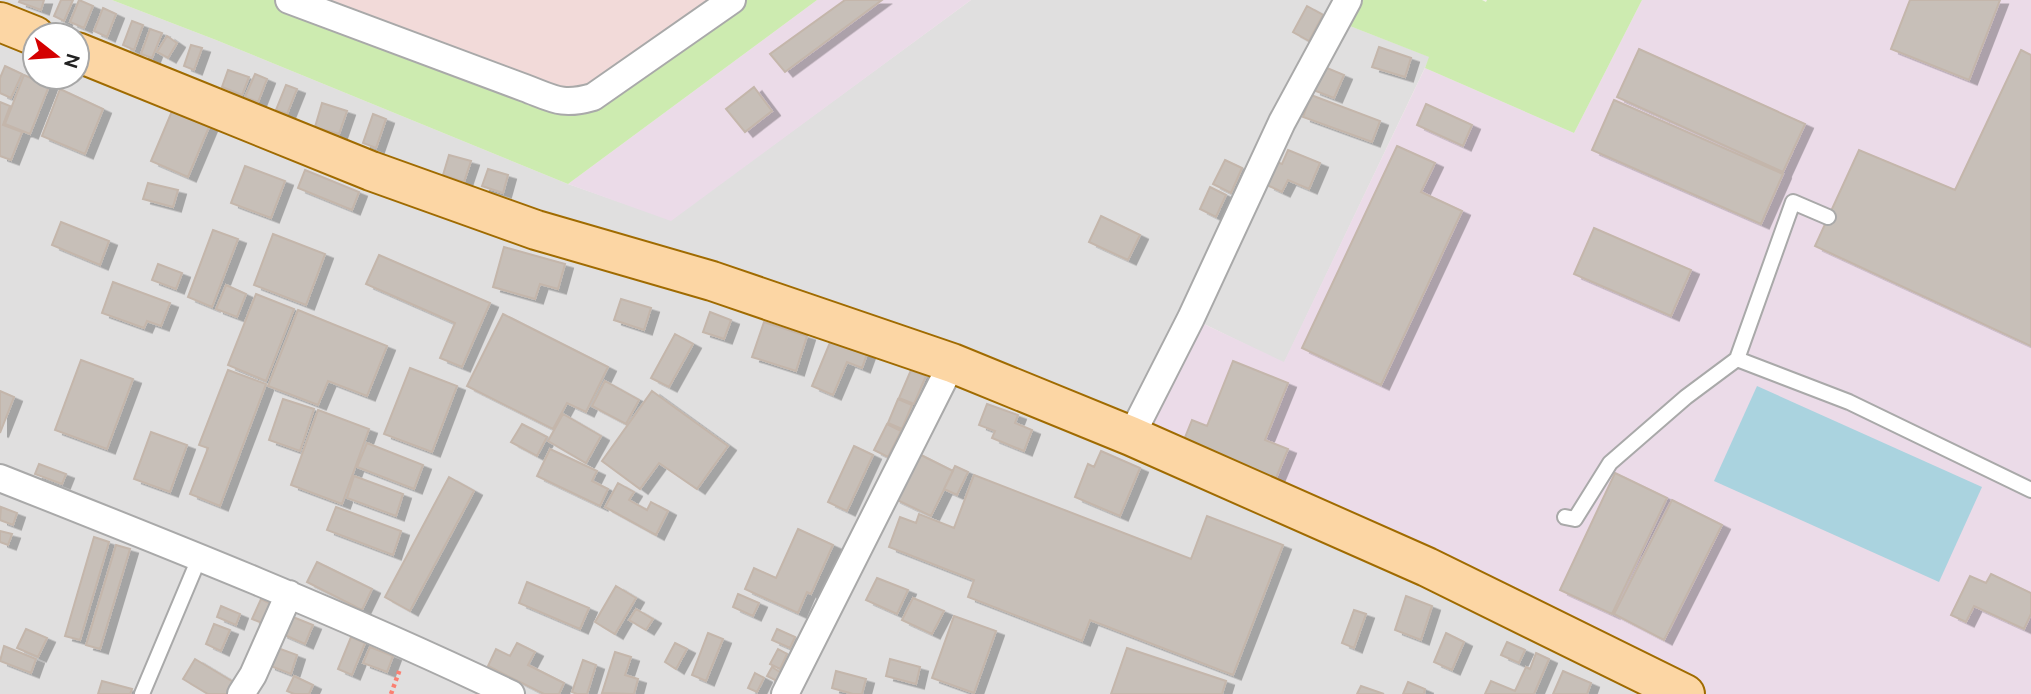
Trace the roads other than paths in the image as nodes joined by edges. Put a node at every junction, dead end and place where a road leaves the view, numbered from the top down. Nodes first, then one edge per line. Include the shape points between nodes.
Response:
1 (289, 0) edge
2 (732, 0) edge
3 (1348, 0) edge
4 (0, 22) edge
5 (21, 30) edge
6 (91, 58) edge
7 (1828, 217) dead end
8 (1737, 359) junction
9 (952, 363) junction
10 (1131, 436) junction
11 (1, 479) edge
12 (2031, 490) edge
13 (1565, 517) dead end
14 (200, 556) junction
15 (289, 594) junction
16 (142, 694) edge
17 (241, 694) edge
18 (510, 694) edge
19 (785, 694) edge
20 (1685, 694) edge

1 - 2 street via 560,101 574,102 593,97
3 - 10 street via 1282,122 1192,318
4 - 5 main road
6 - 9 main road via 371,172 536,230 712,282
7 - 8 lane via 1793,202
8 - 12 lane via 1849,402
8 - 13 lane via 1610,463 1575,519
9 - 10 main road
9 - 19 street
10 - 20 main road via 1427,567
11 - 14 street
14 - 15 street
14 - 16 lane
15 - 17 street
15 - 18 street

